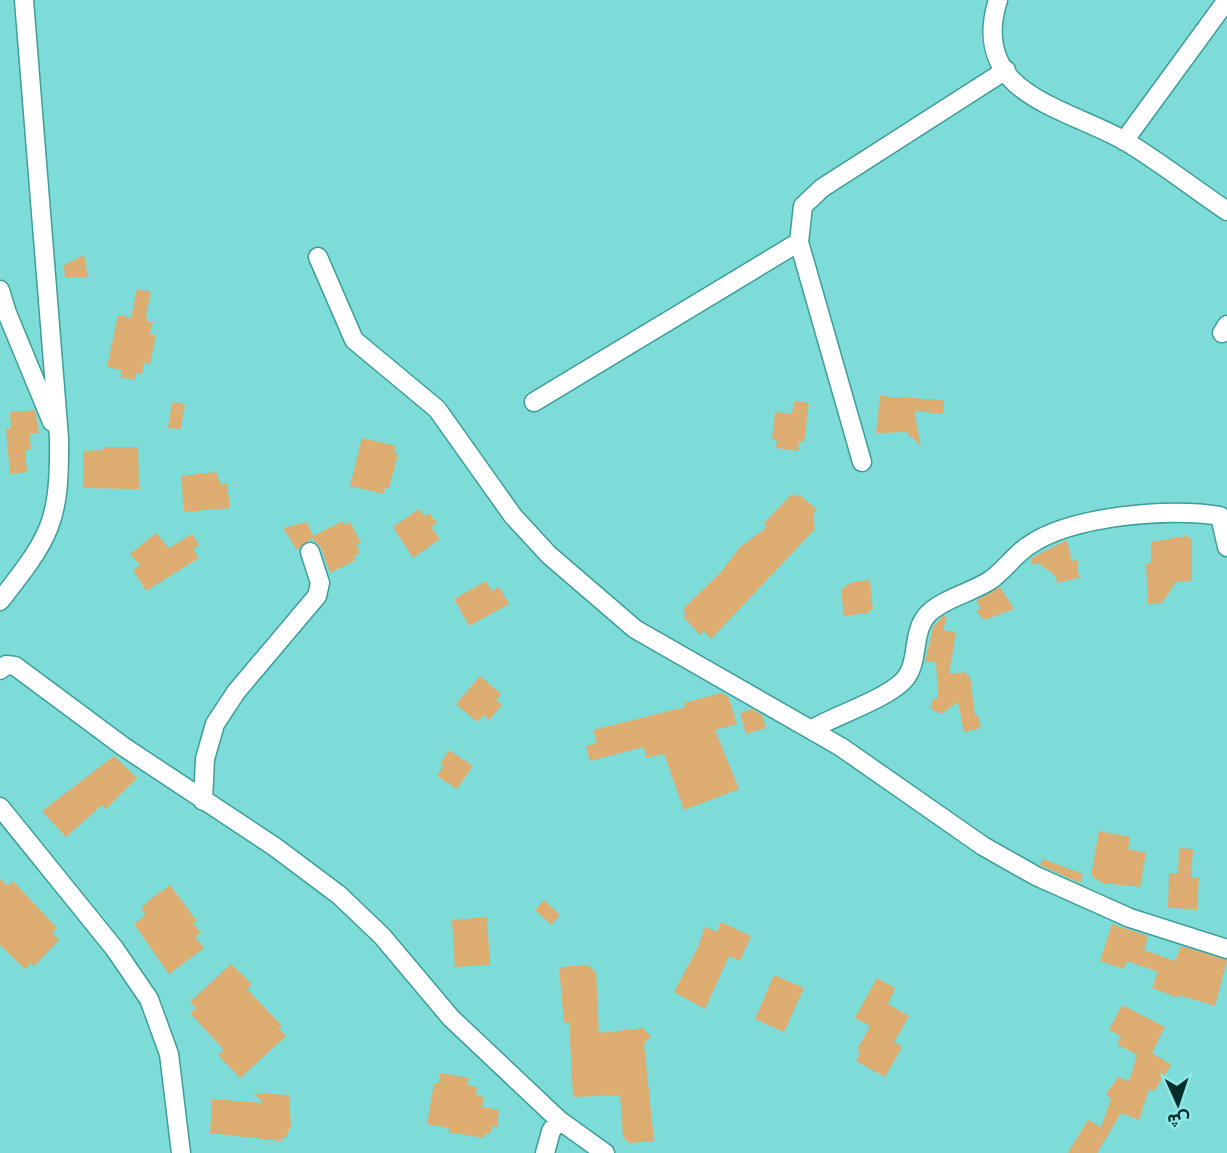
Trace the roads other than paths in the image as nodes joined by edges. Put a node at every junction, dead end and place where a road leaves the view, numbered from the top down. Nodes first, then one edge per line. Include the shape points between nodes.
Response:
1 (24, 0) edge
2 (998, 0) edge
3 (1227, 0) edge
4 (1006, 70) junction
5 (1125, 141) junction
6 (1227, 211) edge
7 (799, 242) junction
8 (318, 257) dead end
9 (0, 290) edge
10 (534, 402) dead end
11 (59, 438) junction
12 (862, 462) dead end
13 (1227, 547) edge
14 (310, 552) dead end
15 (0, 601) edge
16 (0, 670) edge
17 (812, 729) junction
18 (203, 801) junction
19 (0, 807) edge
20 (1227, 949) edge
21 (559, 1120) junction
22 (181, 1153) edge
23 (545, 1153) edge
24 (605, 1153) edge

1 - 11 street
2 - 4 street via 991,23 995,53
3 - 5 street
4 - 5 street via 1012,80 1051,105
4 - 7 street via 822,188 803,206
5 - 6 street
7 - 10 street
7 - 12 street
8 - 17 street via 354,340 437,409 513,516 550,555 635,629
9 - 11 street
11 - 15 street via 60,488 51,527 38,553
13 - 17 street via 1220,516 1193,513 1124,517 1041,538 994,578 930,612 918,629 912,664 901,683
14 - 18 street via 320,583 317,596 236,692 215,724 205,759
16 - 18 street via 15,666
17 - 20 street via 983,846 1036,876 1130,918
18 - 21 street via 297,863 362,915 451,1018
19 - 22 street via 114,948 149,999 169,1054
21 - 23 street
21 - 24 street

